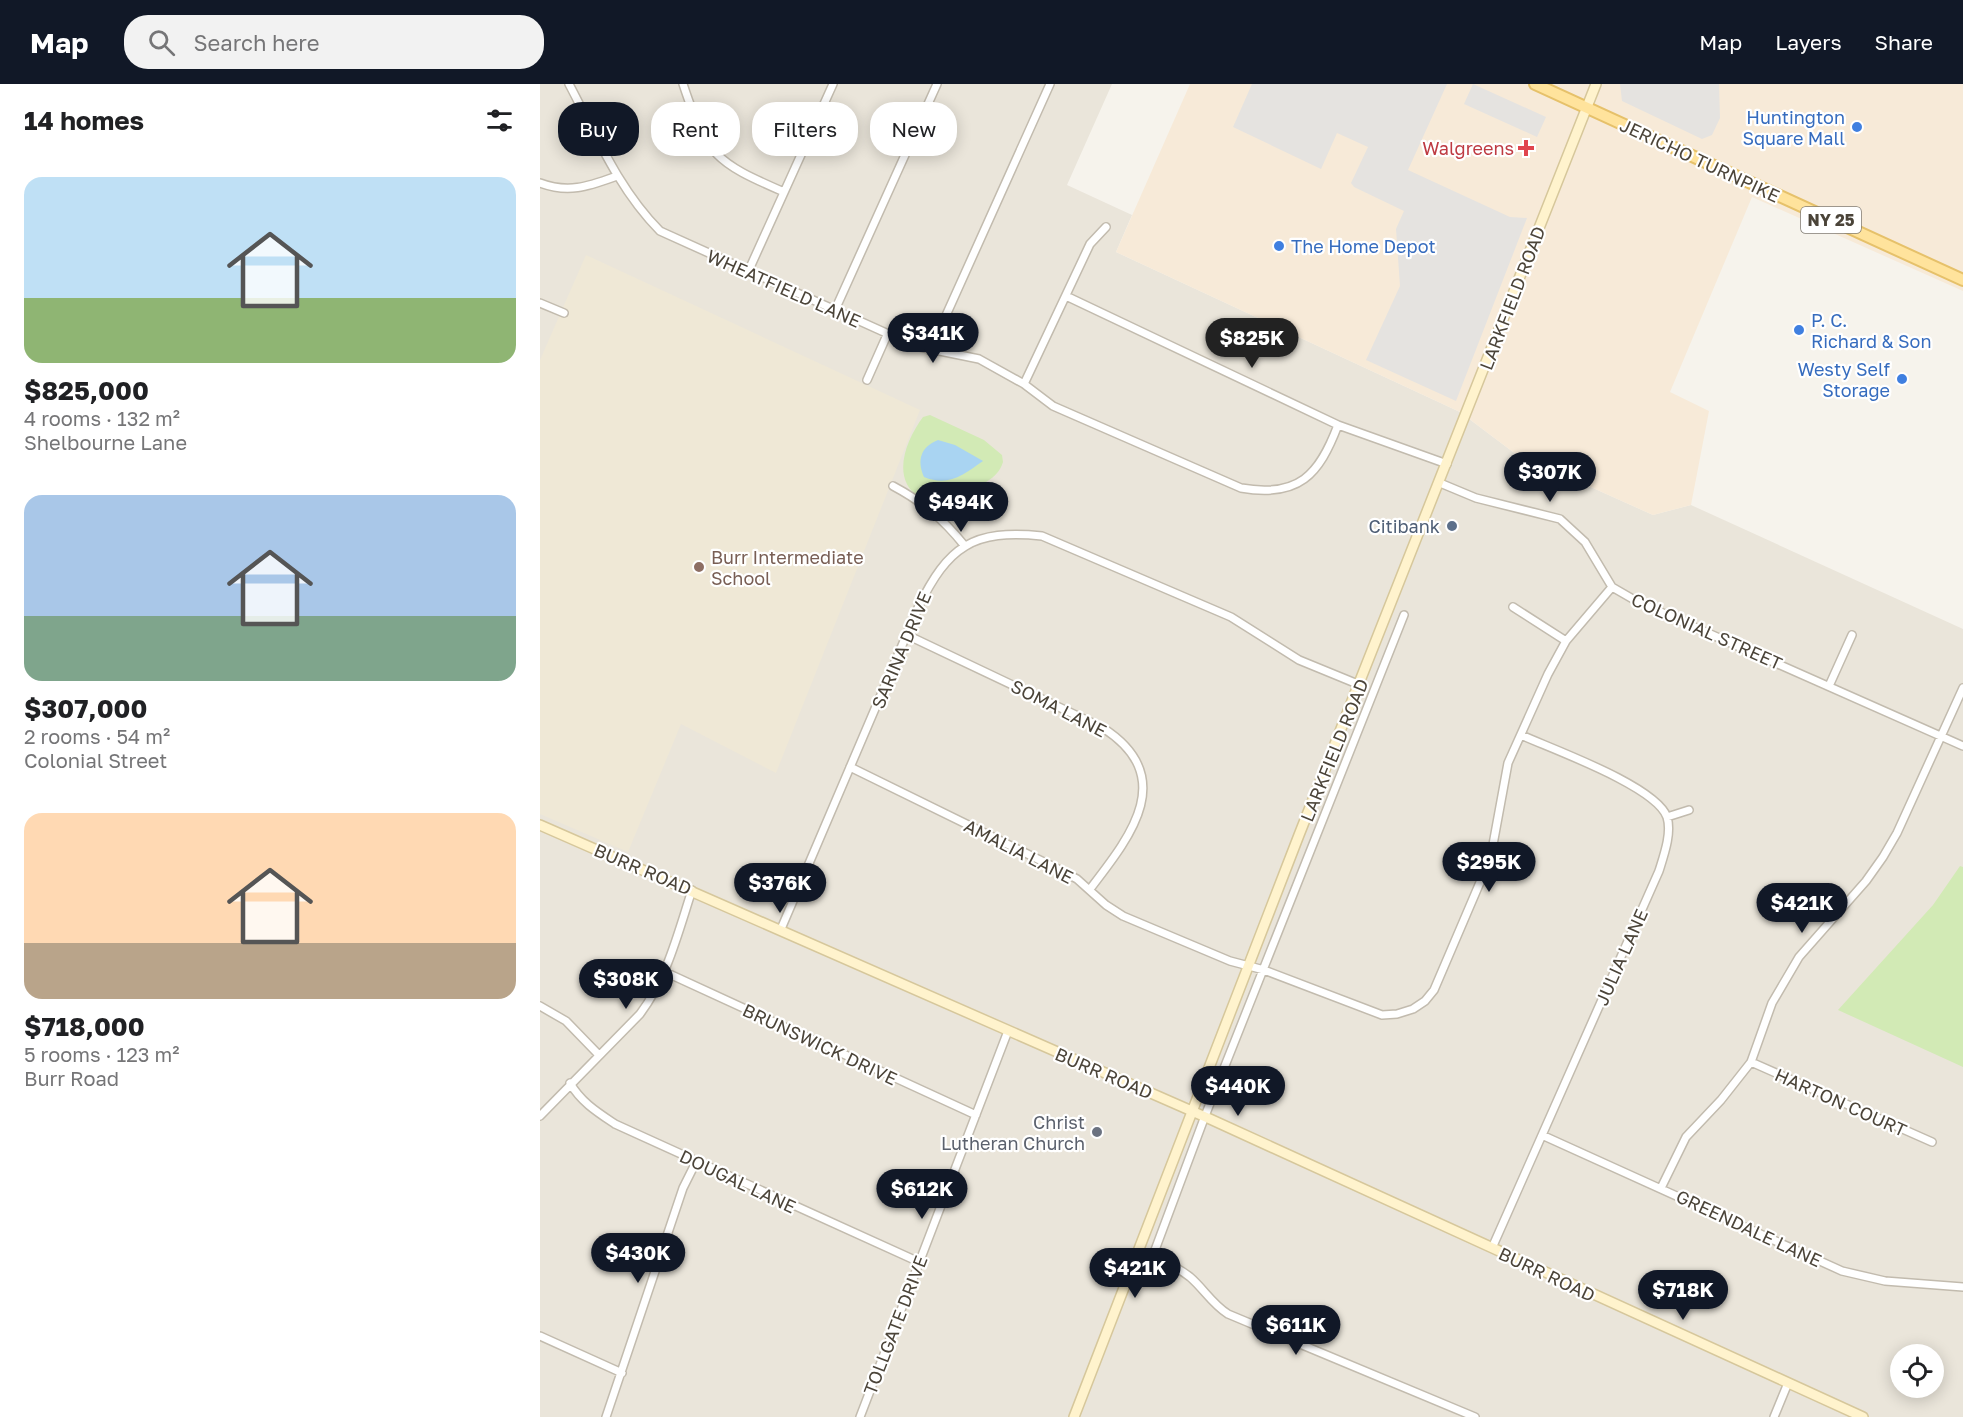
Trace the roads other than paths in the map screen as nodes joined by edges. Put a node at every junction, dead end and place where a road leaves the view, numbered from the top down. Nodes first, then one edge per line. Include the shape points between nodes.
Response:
1 (569, 84) edge
2 (683, 84) edge
3 (832, 84) edge
4 (937, 84) edge
5 (1050, 84) edge
6 (1535, 84) edge
7 (1596, 84) edge
8 (1587, 108) junction
9 (617, 176) junction
10 (540, 183) edge
11 (784, 192) junction
12 (1106, 227) dead end
13 (748, 272) junction
14 (1963, 280) edge
15 (1066, 296) junction
16 (540, 303) edge
17 (835, 310) junction
18 (564, 313) dead end
19 (887, 335) junction
20 (930, 351) junction
21 (867, 380) dead end
22 (1024, 384) junction
23 (1338, 425) junction
24 (1447, 464) junction
25 (1440, 483) junction
26 (893, 486) dead end
27 (964, 545) junction
28 (1612, 587) junction
29 (1513, 607) dead end
30 (1404, 615) dead end
31 (907, 635) junction
32 (1852, 635) dead end
33 (1566, 641) junction
34 (1360, 685) junction
35 (1829, 686) junction
36 (1963, 688) edge
37 (1521, 735) junction
38 (1941, 736) junction
39 (1963, 746) edge
40 (850, 767) junction
41 (1689, 810) dead end
42 (1667, 817) junction
43 (540, 825) edge
44 (1090, 889) junction
45 (692, 890) junction
46 (780, 929) junction
47 (1249, 966) junction
48 (1264, 970) junction
49 (665, 972) junction
50 (540, 1006) edge
51 (1008, 1031) junction
52 (598, 1054) junction
53 (1751, 1062) junction
54 (570, 1083) junction
55 (1193, 1111) junction
56 (976, 1115) junction
57 (540, 1116) edge
58 (1205, 1116) junction
59 (1544, 1136) junction
60 (1932, 1142) dead end
61 (696, 1162) junction
62 (1661, 1188) junction
63 (1492, 1248) junction
64 (1138, 1253) junction
65 (1152, 1258) junction
66 (919, 1262) junction
67 (1963, 1287) edge
68 (540, 1336) edge
69 (622, 1373) junction
70 (1788, 1383) junction
71 (606, 1417) edge
72 (860, 1417) edge
73 (1074, 1417) edge
74 (1475, 1417) edge
75 (1774, 1417) edge
76 (1863, 1417) edge

1 - 9 street, WHEATFIELD LANE
2 - 11 street via 698,130 717,156 747,176
3 - 11 street
4 - 17 street
5 - 20 street
6 - 8 main road, JERICHO TURNPIKE / NY 25
7 - 8 street, LARKFIELD ROAD
8 - 14 main road, JERICHO TURNPIKE / NY 25
8 - 24 street, LARKFIELD ROAD
9 - 10 street via 566,190
9 - 13 street, WHEATFIELD LANE via 660,231
11 - 13 street
12 - 15 street via 1090,244
13 - 17 street, WHEATFIELD LANE
15 - 22 street
15 - 23 street
16 - 18 street
17 - 19 street, WHEATFIELD LANE
19 - 20 street, WHEATFIELD LANE
19 - 21 street
20 - 22 street, WHEATFIELD LANE via 979,359
22 - 23 street, WHEATFIELD LANE via 1053,406 1241,488 1258,491 1292,485 1317,470 1327,456
23 - 24 street
24 - 25 street, LARKFIELD ROAD
25 - 28 street, COLONIAL STREET via 1476,498 1560,519 1585,542
25 - 34 street, LARKFIELD ROAD
26 - 27 street via 944,519
27 - 31 street, SARINA DRIVE via 931,582
27 - 34 street, SARINA DRIVE via 1006,534 1042,536 1231,617 1299,660
28 - 33 street, AMALIA LANE
28 - 35 street, COLONIAL STREET
29 - 33 street
30 - 48 street, LARKFIELD ROAD
31 - 40 street, SARINA DRIVE
31 - 44 street, SOMA LANE via 1103,728 1123,741 1136,757 1142,774 1142,793 1132,831
32 - 35 street
33 - 37 street, AMALIA LANE
34 - 47 street, LARKFIELD ROAD
35 - 38 street, COLONIAL STREET
36 - 38 street
37 - 42 street via 1648,794
37 - 48 street, AMALIA LANE via 1508,763 1484,873 1443,974 1425,1001 1397,1014 1382,1015
38 - 39 street, COLONIAL STREET
38 - 53 street via 1883,857 1798,957 1785,978 1772,1002
40 - 44 street, AMALIA LANE via 1058,868
40 - 46 street, SARINA DRIVE
41 - 42 street
42 - 59 street, JULIA LANE via 1666,850 1659,871
43 - 45 street, BURR ROAD
44 - 47 street, AMALIA LANE via 1123,916
45 - 46 street, BURR ROAD
45 - 49 street
46 - 51 street, BURR ROAD
47 - 48 street, AMALIA LANE
47 - 55 street, LARKFIELD ROAD
48 - 58 street, LARKFIELD ROAD
49 - 52 street via 640,1014
49 - 56 street, BRUNSWICK DRIVE
50 - 52 street via 566,1021
51 - 55 street, BURR ROAD
51 - 56 street, TOLLGATE DRIVE
52 - 54 street
53 - 60 street, HARTON COURT
53 - 62 street via 1686,1137
54 - 57 street
54 - 61 street, DOUGAL LANE via 584,1102 607,1119
55 - 58 street, BURR ROAD
55 - 64 street, LARKFIELD ROAD
56 - 66 street, TOLLGATE DRIVE
58 - 63 street, BURR ROAD
58 - 65 street, LARKFIELD ROAD
59 - 62 street, GREENDALE LANE
59 - 63 street, JULIA LANE
61 - 66 street, DOUGAL LANE
61 - 69 street via 677,1206
62 - 67 street, GREENDALE LANE via 1842,1271 1885,1281
63 - 70 street, BURR ROAD
64 - 65 street
64 - 73 street, LARKFIELD ROAD
65 - 74 street via 1192,1279 1214,1305 1228,1314
66 - 72 street, TOLLGATE DRIVE
68 - 69 street
69 - 71 street
70 - 75 street
70 - 76 street, BURR ROAD

